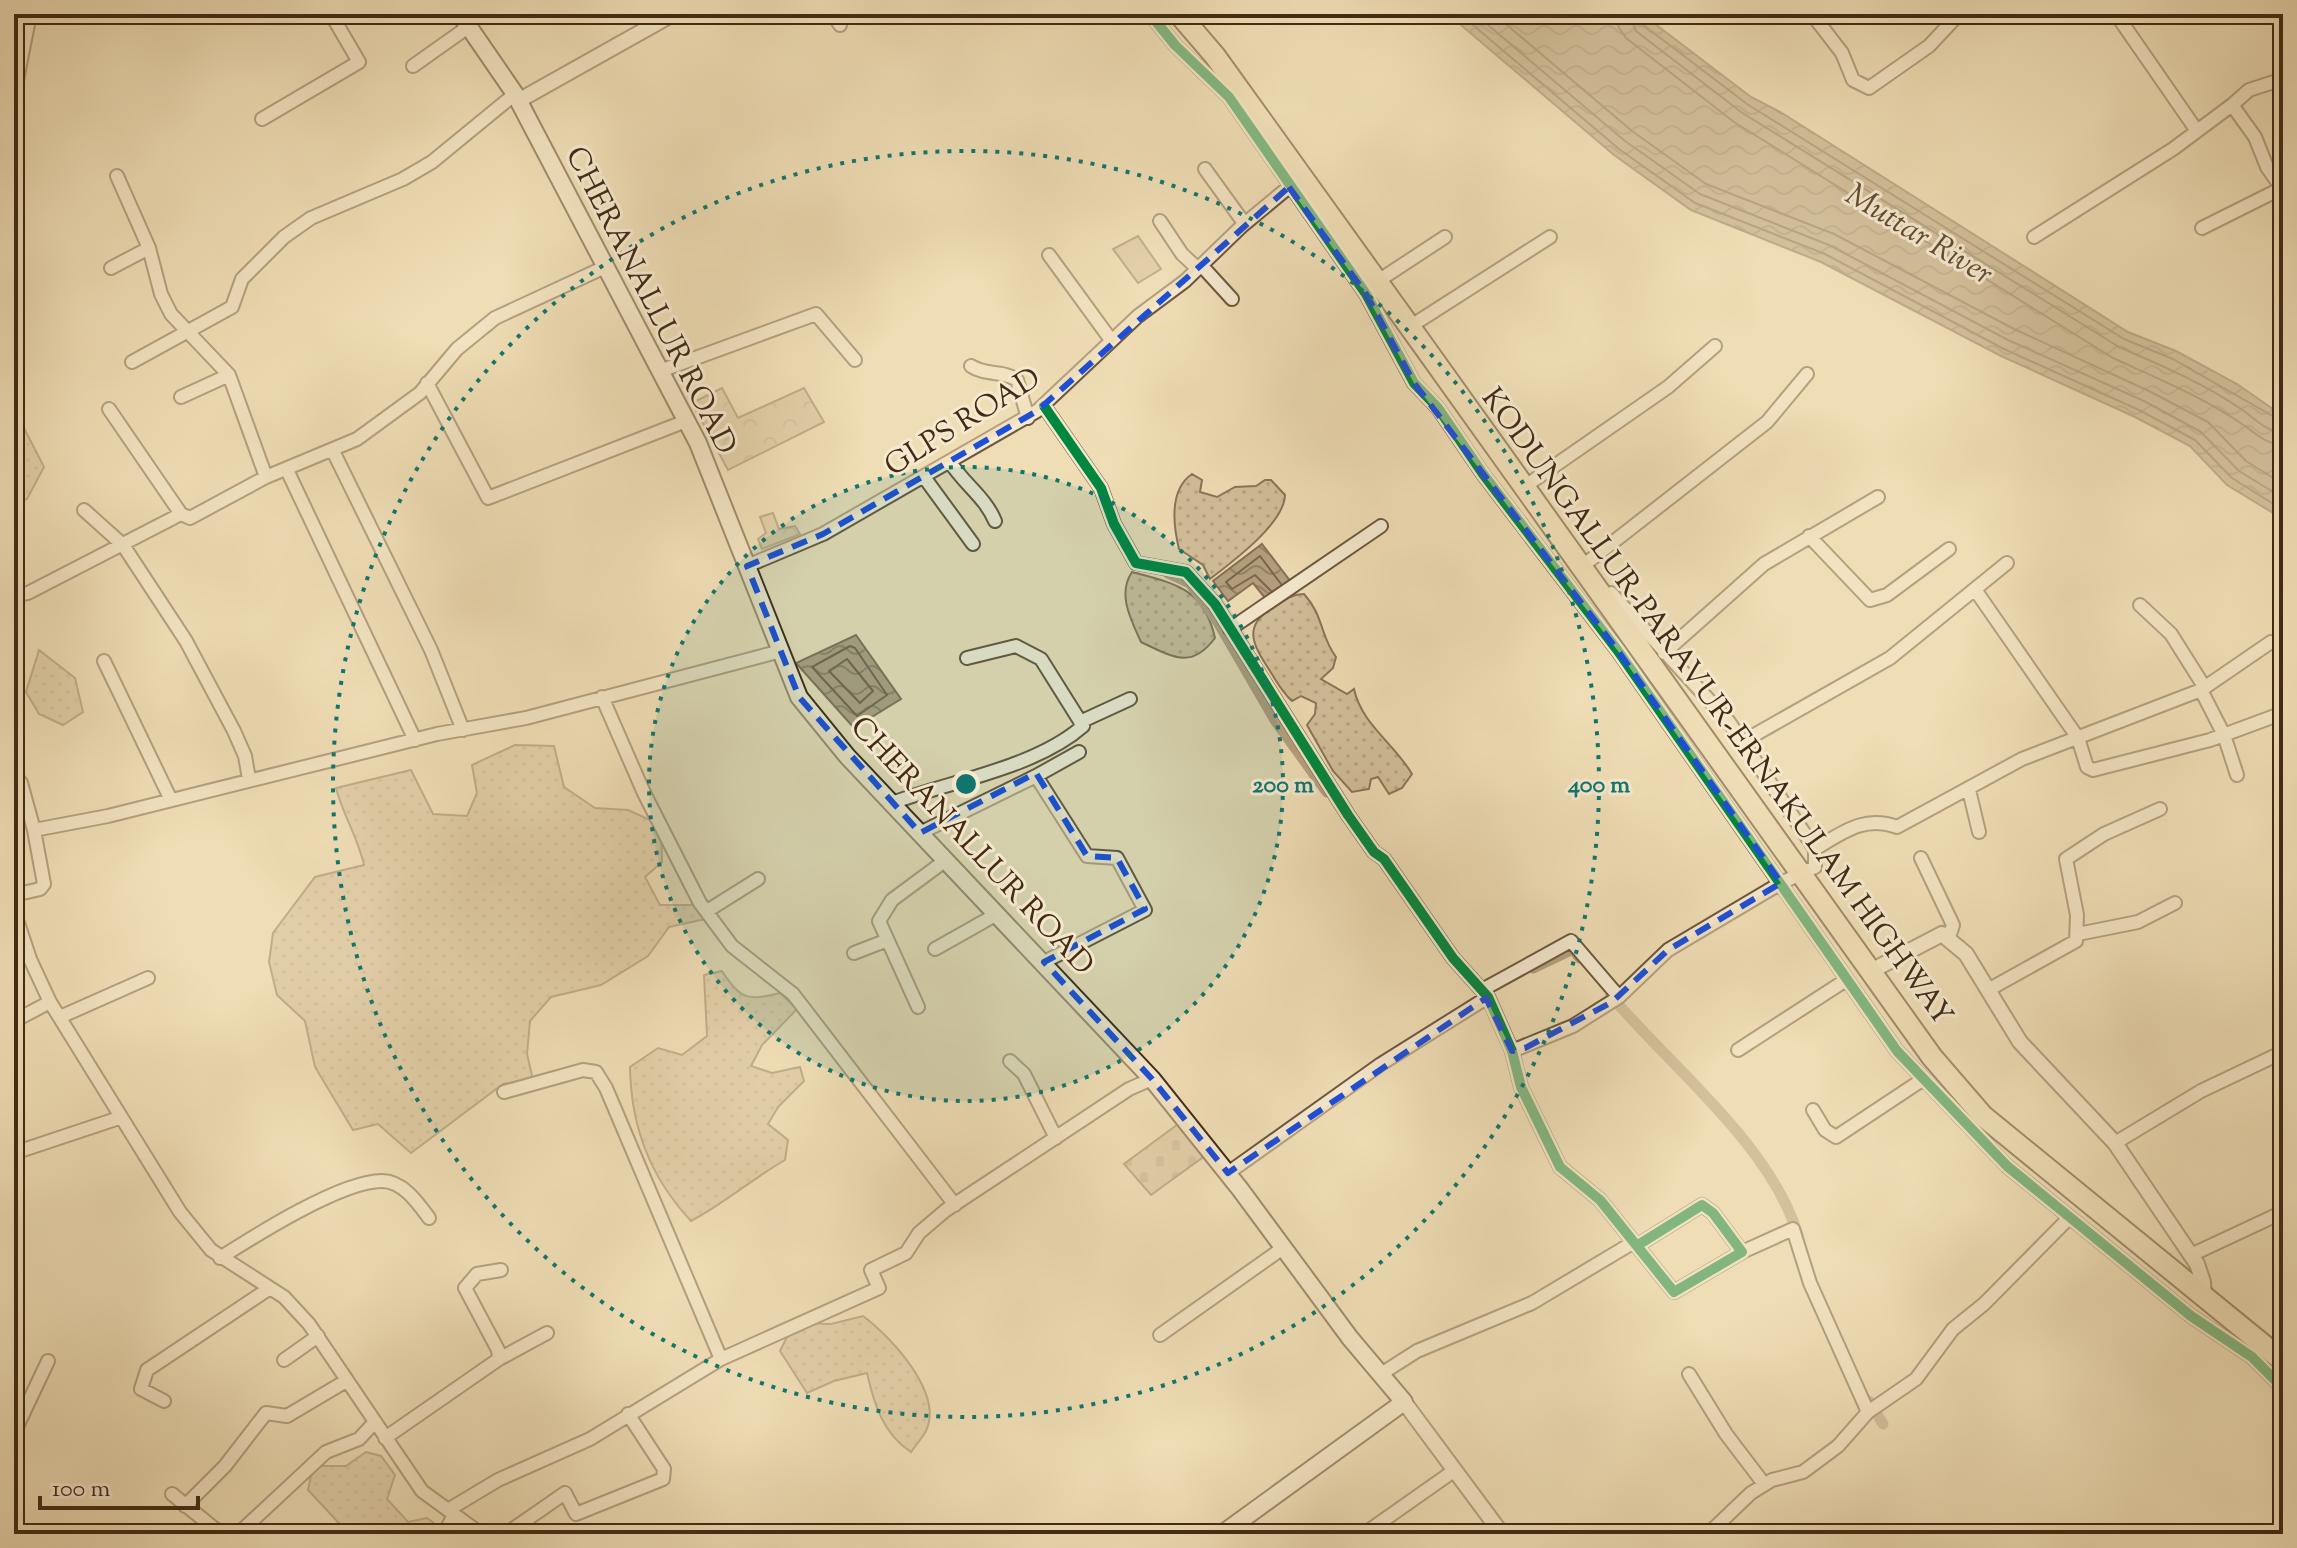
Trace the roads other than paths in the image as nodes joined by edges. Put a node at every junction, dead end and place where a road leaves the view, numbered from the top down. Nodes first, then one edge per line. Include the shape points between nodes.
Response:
1 (29, 14) edge
2 (331, 14) edge
3 (673, 14) edge
4 (1150, 14) edge
5 (1179, 14) edge
6 (1812, 14) edge
7 (1959, 14) edge
8 (2116, 14) edge
9 (464, 20) edge
10 (413, 66) dead end
11 (2283, 79) edge
12 (14, 90) edge
13 (516, 97) junction
14 (2232, 105) junction
15 (262, 119) dead end
16 (2197, 131) junction
17 (1205, 169) dead end
18 (117, 176) dead end
19 (1289, 187) junction
20 (2282, 189) edge
21 (1160, 221) dead end
22 (1244, 223) junction
23 (2202, 228) dead end
24 (1445, 237) dead end
25 (1550, 237) dead end
26 (2034, 237) dead end
27 (149, 248) junction
28 (1049, 255) dead end
29 (1199, 266) junction
30 (605, 267) junction
31 (111, 268) dead end
32 (1378, 281) junction
33 (1232, 299) dead end
34 (1411, 326) junction
35 (189, 332) junction
36 (1111, 340) junction
37 (1715, 346) dead end
38 (855, 360) dead end
39 (132, 362) dead end
40 (971, 366) dead end
41 (660, 371) junction
42 (1807, 374) dead end
43 (229, 375) junction
44 (427, 383) junction
45 (181, 397) dead end
46 (109, 409) dead end
47 (1038, 410) junction
48 (686, 421) junction
49 (333, 451) junction
50 (950, 462) junction
51 (287, 470) junction
52 (266, 477) junction
53 (924, 477) junction
54 (1524, 487) junction
55 (1878, 497) dead end
56 (84, 510) dead end
57 (181, 514) junction
58 (995, 521) dead end
59 (1381, 526) dead end
60 (1809, 536) junction
61 (973, 544) dead end
62 (123, 545) junction
63 (1949, 549) dead end
64 (2007, 563) dead end
65 (747, 566) junction
66 (1583, 572) junction
67 (1976, 591) junction
68 (14, 596) edge
69 (2140, 605) dead end
70 (1230, 629) junction
71 (2271, 642) dead end
72 (781, 651) junction
73 (1664, 653) junction
74 (967, 658) dead end
75 (104, 661) dead end
76 (2203, 689) junction
77 (602, 697) junction
78 (1130, 699) dead end
79 (2283, 713) edge
80 (1080, 722) junction
81 (463, 730) junction
82 (2224, 735) junction
83 (2078, 738) junction
84 (415, 740) junction
85 (1742, 742) junction
86 (1079, 752) dead end
87 (14, 774) edge
88 (2237, 775) dead end
89 (1036, 776) junction
90 (249, 779) junction
91 (1969, 790) junction
92 (171, 800) junction
93 (892, 803) junction
94 (2160, 809) dead end
95 (1897, 827) junction
96 (34, 830) junction
97 (1979, 832) dead end
98 (920, 833) junction
99 (1903, 840) dead end
100 (1815, 849) junction
101 (1921, 858) dead end
102 (946, 860) junction
103 (1801, 875) junction
104 (758, 879) dead end
105 (1781, 883) junction
106 (14, 895) edge
107 (2175, 903) dead end
108 (14, 911) edge
109 (707, 911) junction
110 (997, 914) junction
111 (2078, 934) junction
112 (1948, 940) junction
113 (885, 941) junction
114 (935, 949) dead end
115 (854, 953) dead end
116 (1044, 962) junction
117 (1871, 971) junction
118 (148, 978) dead end
119 (1846, 980) junction
120 (1988, 990) junction
121 (1485, 993) junction
122 (1616, 999) junction
123 (50, 1002) junction
124 (918, 1007) dead end
125 (60, 1017) junction
126 (14, 1021) edge
127 (1738, 1050) dead end
128 (1512, 1051) junction
129 (2283, 1052) edge
130 (1010, 1061) dead end
131 (1152, 1079) junction
132 (1922, 1080) junction
133 (504, 1092) dead end
134 (1813, 1110) dead end
135 (119, 1118) junction
136 (1056, 1138) junction
137 (2115, 1143) junction
138 (14, 1153) edge
139 (1228, 1173) junction
140 (955, 1205) junction
141 (2283, 1212) edge
142 (2070, 1217) junction
143 (429, 1218) dead end
144 (1636, 1244) junction
145 (1283, 1248) junction
146 (1742, 1252) junction
147 (2191, 1255) junction
148 (220, 1258) junction
149 (501, 1270) dead end
150 (270, 1288) junction
151 (2204, 1300) junction
152 (547, 1333) dead end
153 (1160, 1335) dead end
154 (318, 1336) junction
155 (2258, 1352) junction
156 (499, 1359) junction
157 (721, 1359) junction
158 (284, 1360) dead end
159 (48, 1361) dead end
160 (2283, 1361) edge
161 (1381, 1374) junction
162 (1689, 1374) dead end
163 (346, 1381) junction
164 (2283, 1388) edge
165 (164, 1401) dead end
166 (1404, 1402) junction
167 (1872, 1409) junction
168 (628, 1414) junction
169 (374, 1423) junction
170 (14, 1433) edge
171 (385, 1438) junction
172 (1455, 1470) junction
173 (1764, 1484) junction
174 (172, 1494) dead end
175 (185, 1506) junction
176 (451, 1512) junction
177 (14, 1526) edge
178 (23, 1534) edge
179 (221, 1534) edge
180 (238, 1534) edge
181 (444, 1534) edge
182 (481, 1534) edge
183 (506, 1534) edge
184 (1222, 1534) edge
185 (1364, 1534) edge
186 (1502, 1534) edge
187 (1708, 1534) edge

1 - 12 street
2 - 15 street via 359,62
3 - 13 street
4 - 19 street via 1229,97
5 - 32 highway, KODUNGALLUR-PARAVUR-ERNAKULAM HIGHWAY
6 - 7 street via 1842,53 1853,80 1869,88 1929,46
8 - 16 street
9 - 10 street
9 - 13 main road, CHERANALLUR ROAD
11 - 14 street via 2249,90
13 - 30 main road, CHERANALLUR ROAD
13 - 35 street via 432,162 311,218 284,237 242,279 232,307
14 - 16 street
14 - 20 street
16 - 26 street
17 - 22 street
18 - 27 street
19 - 22 street, GLPS ROAD
19 - 105 street via 1366,294 1414,383 1618,651
20 - 23 street
21 - 29 street via 1182,254
22 - 29 street, GLPS ROAD
24 - 32 street
25 - 34 street
27 - 31 street
27 - 35 street via 161,294
28 - 36 street
29 - 33 street
29 - 36 street, GLPS ROAD
30 - 41 main road, CHERANALLUR ROAD
30 - 44 street via 495,318
32 - 34 highway, KODUNGALLUR-PARAVUR-ERNAKULAM HIGHWAY
34 - 54 highway, KODUNGALLUR-PARAVUR-ERNAKULAM HIGHWAY
35 - 39 street
35 - 43 street
36 - 47 street, GLPS ROAD
37 - 54 street via 1668,387
38 - 41 street via 816,314
40 - 47 street via 982,373 1009,374
41 - 48 main road, CHERANALLUR ROAD
42 - 66 street via 1767,422
43 - 45 street
43 - 52 street
44 - 48 street via 488,498
44 - 49 street via 357,439
46 - 57 street
47 - 50 street, GLPS ROAD
47 - 70 street via 1101,488 1136,563 1186,572
48 - 65 main road, CHERANALLUR ROAD
49 - 51 street
49 - 81 street via 431,650
50 - 53 street, GLPS ROAD
50 - 58 street via 963,483 989,505
51 - 52 street
51 - 84 street
52 - 57 street via 190,518
53 - 61 street
53 - 65 street, GLPS ROAD via 823,534
54 - 66 highway, KODUNGALLUR-PARAVUR-ERNAKULAM HIGHWAY
55 - 60 street
56 - 62 street
57 - 62 street
59 - 70 street
60 - 63 street via 1870,600 1887,595
60 - 73 street via 1764,564
62 - 68 street
62 - 90 street via 220,702 245,756
64 - 67 street
65 - 72 main road, CHERANALLUR ROAD
66 - 73 street via 1603,584
66 - 103 highway, KODUNGALLUR-PARAVUR-ERNAKULAM HIGHWAY
67 - 83 street
67 - 85 street via 1890,658
69 - 76 street via 2171,634
70 - 121 street via 1348,815 1453,958
71 - 76 street
72 - 77 street
72 - 93 main road, CHERANALLUR ROAD via 799,697
73 - 85 street via 1701,689
74 - 80 street via 1016,646 1041,659
75 - 92 street
76 - 82 street
76 - 83 street
77 - 81 street
77 - 109 street via 644,793
78 - 80 street
79 - 82 street
80 - 93 street via 1083,726 1071,737 1004,767
81 - 84 street
82 - 83 street via 2098,770 2087,767
82 - 88 street
83 - 91 street via 2022,759
84 - 90 street
85 - 100 street
86 - 89 street
87 - 96 street
89 - 98 street
89 - 116 street via 1087,856 1117,858 1145,910
90 - 92 street
91 - 95 street
91 - 97 street
92 - 96 street
93 - 98 main road, CHERANALLUR ROAD
94 - 111 street via 2104,834 2066,859
95 - 99 street
95 - 100 street via 1878,820
96 - 106 street via 44,884
98 - 102 main road, CHERANALLUR ROAD
100 - 103 street via 1815,867
101 - 112 street via 1953,925
102 - 110 main road, CHERANALLUR ROAD
102 - 113 street via 882,912
103 - 105 street
103 - 117 highway, KODUNGALLUR-PARAVUR-ERNAKULAM HIGHWAY
104 - 109 street
105 - 119 street
105 - 122 street via 1668,950
107 - 111 street via 2138,922
108 - 123 street
109 - 140 street via 732,946 793,994
110 - 114 street
110 - 116 main road, CHERANALLUR ROAD
111 - 120 street via 2069,947
112 - 117 street via 1942,934 1932,938
112 - 120 street via 1966,954
113 - 115 street
113 - 124 street
116 - 131 main road, CHERANALLUR ROAD
117 - 151 highway, KODUNGALLUR-PARAVUR-ERNAKULAM HIGHWAY via 1932,1057 1983,1116
118 - 125 street
119 - 127 street
119 - 132 street
120 - 137 street via 2020,1042
121 - 122 street via 1571,941
121 - 128 street
121 - 139 street
122 - 128 street via 1573,1026
123 - 125 street
123 - 126 street
125 - 135 street
128 - 144 street via 1521,1087 1560,1167 1600,1200
129 - 137 street via 2201,1091
130 - 136 street via 1024,1074
131 - 136 street
131 - 139 main road, CHERANALLUR ROAD
132 - 134 street via 1836,1137
132 - 142 street via 2007,1166
133 - 157 street via 583,1070 596,1072
135 - 138 street
135 - 148 street via 180,1212
136 - 140 street
137 - 147 street
139 - 145 main road, CHERANALLUR ROAD
140 - 157 street via 919,1233 906,1253 871,1270 879,1288
141 - 147 street
142 - 155 street via 2191,1316
142 - 167 street via 1953,1329 1916,1379
143 - 148 street via 403,1188 383,1181 347,1189
144 - 146 street via 1702,1205
144 - 146 street via 1674,1292
144 - 161 street via 1532,1303 1417,1351
145 - 153 street
145 - 161 main road, CHERANALLUR ROAD
146 - 167 street via 1793,1229 1810,1283
147 - 151 street via 2203,1282
148 - 150 street
149 - 156 street via 477,1274 465,1288
150 - 154 street
150 - 165 street via 147,1370 141,1389
151 - 155 highway, KODUNGALLUR-PARAVUR-ERNAKULAM HIGHWAY
152 - 156 street
154 - 158 street
154 - 163 street
155 - 160 highway, KODUNGALLUR-PARAVUR-ERNAKULAM HIGHWAY
155 - 164 street
156 - 171 street
157 - 168 street
159 - 170 street
161 - 166 main road, CHERANALLUR ROAD
162 - 173 street
163 - 169 street
163 - 175 street via 287,1416 266,1413
166 - 172 street
166 - 184 main road
167 - 173 street via 1838,1446 1803,1472
168 - 176 street via 590,1439 498,1480
168 - 183 street via 664,1469 663,1479 576,1514 565,1493
169 - 171 street
169 - 180 street via 359,1439 326,1452
171 - 176 street via 422,1491
172 - 185 street
172 - 186 street
173 - 187 street
174 - 175 street
175 - 179 street
176 - 181 street
176 - 182 street
177 - 178 street

